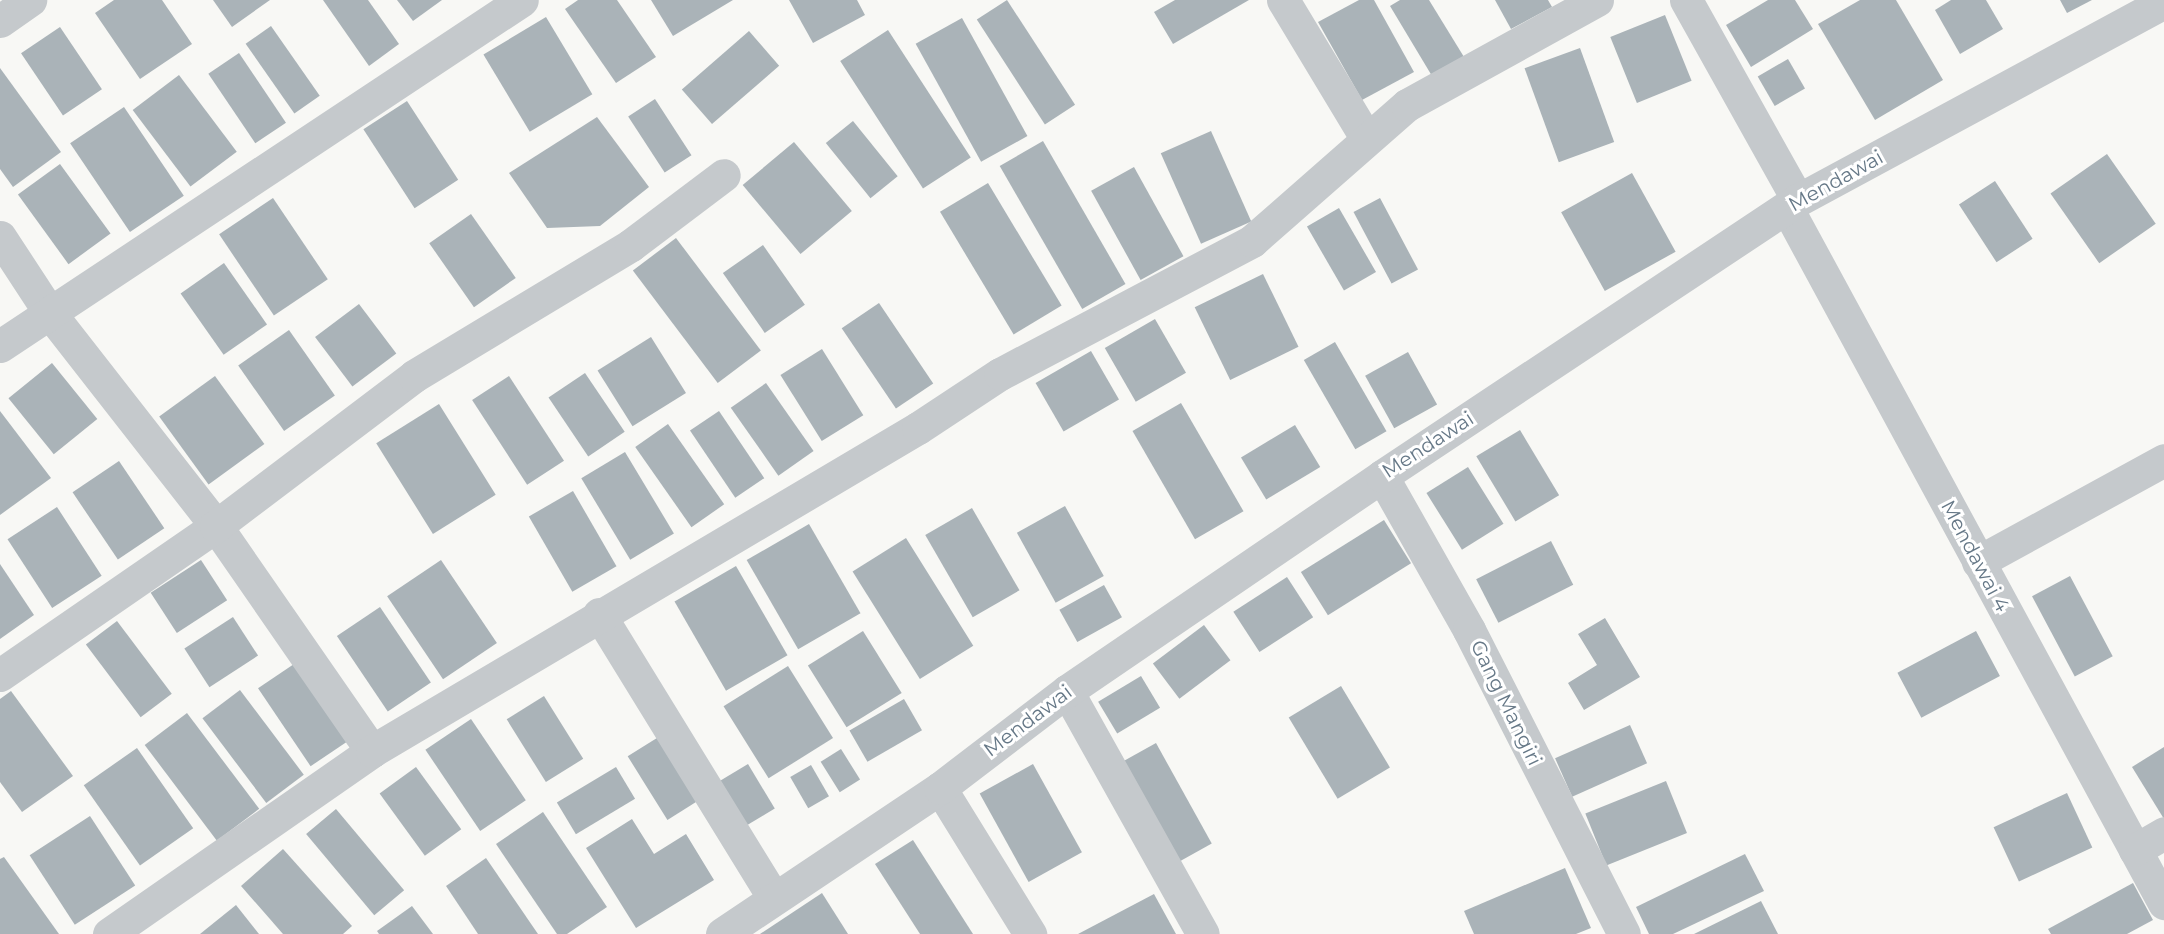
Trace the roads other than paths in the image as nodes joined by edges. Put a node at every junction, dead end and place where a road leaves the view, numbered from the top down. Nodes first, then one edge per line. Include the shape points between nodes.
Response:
1 (30, 0) edge
2 (522, 0) edge
3 (1283, 0) edge
4 (1597, 0) edge
5 (1686, 0) edge
6 (2164, 2) edge
7 (0, 21) edge
8 (1367, 139) junction
9 (724, 175) dead end
10 (1793, 204) junction
11 (0, 237) edge
12 (49, 312) junction
13 (0, 346) edge
14 (2164, 460) edge
15 (1382, 476) junction
16 (216, 526) junction
17 (1978, 562) junction
18 (599, 614) junction
19 (0, 675) edge
20 (1067, 691) junction
21 (372, 751) junction
22 (940, 788) junction
23 (2164, 833) edge
24 (2136, 850) junction
25 (774, 899) junction
26 (2164, 903) edge
27 (109, 934) edge
28 (722, 934) edge
29 (1030, 934) edge
30 (1203, 934) edge
31 (1624, 934) edge

1 - 7 street
2 - 12 street
3 - 8 street
4 - 8 street via 1407,105
5 - 10 street, Mendawai 4
6 - 10 street, Mendawai
8 - 18 street via 1252,241 1000,374 918,428
9 - 16 street via 631,245 414,376
10 - 15 street, Mendawai
10 - 17 street, Mendawai 4
11 - 12 street
12 - 13 street
12 - 16 street
14 - 17 street
15 - 20 street, Mendawai
15 - 31 street, Gang Mangiri via 1469,630
16 - 19 street
16 - 21 street
17 - 24 street, Mendawai 4
18 - 21 street
18 - 25 street
20 - 22 street, Mendawai
20 - 30 street
21 - 27 street
22 - 25 street, Mendawai
22 - 29 street
23 - 24 street
24 - 26 street, Mendawai 4
25 - 28 street, Mendawai

